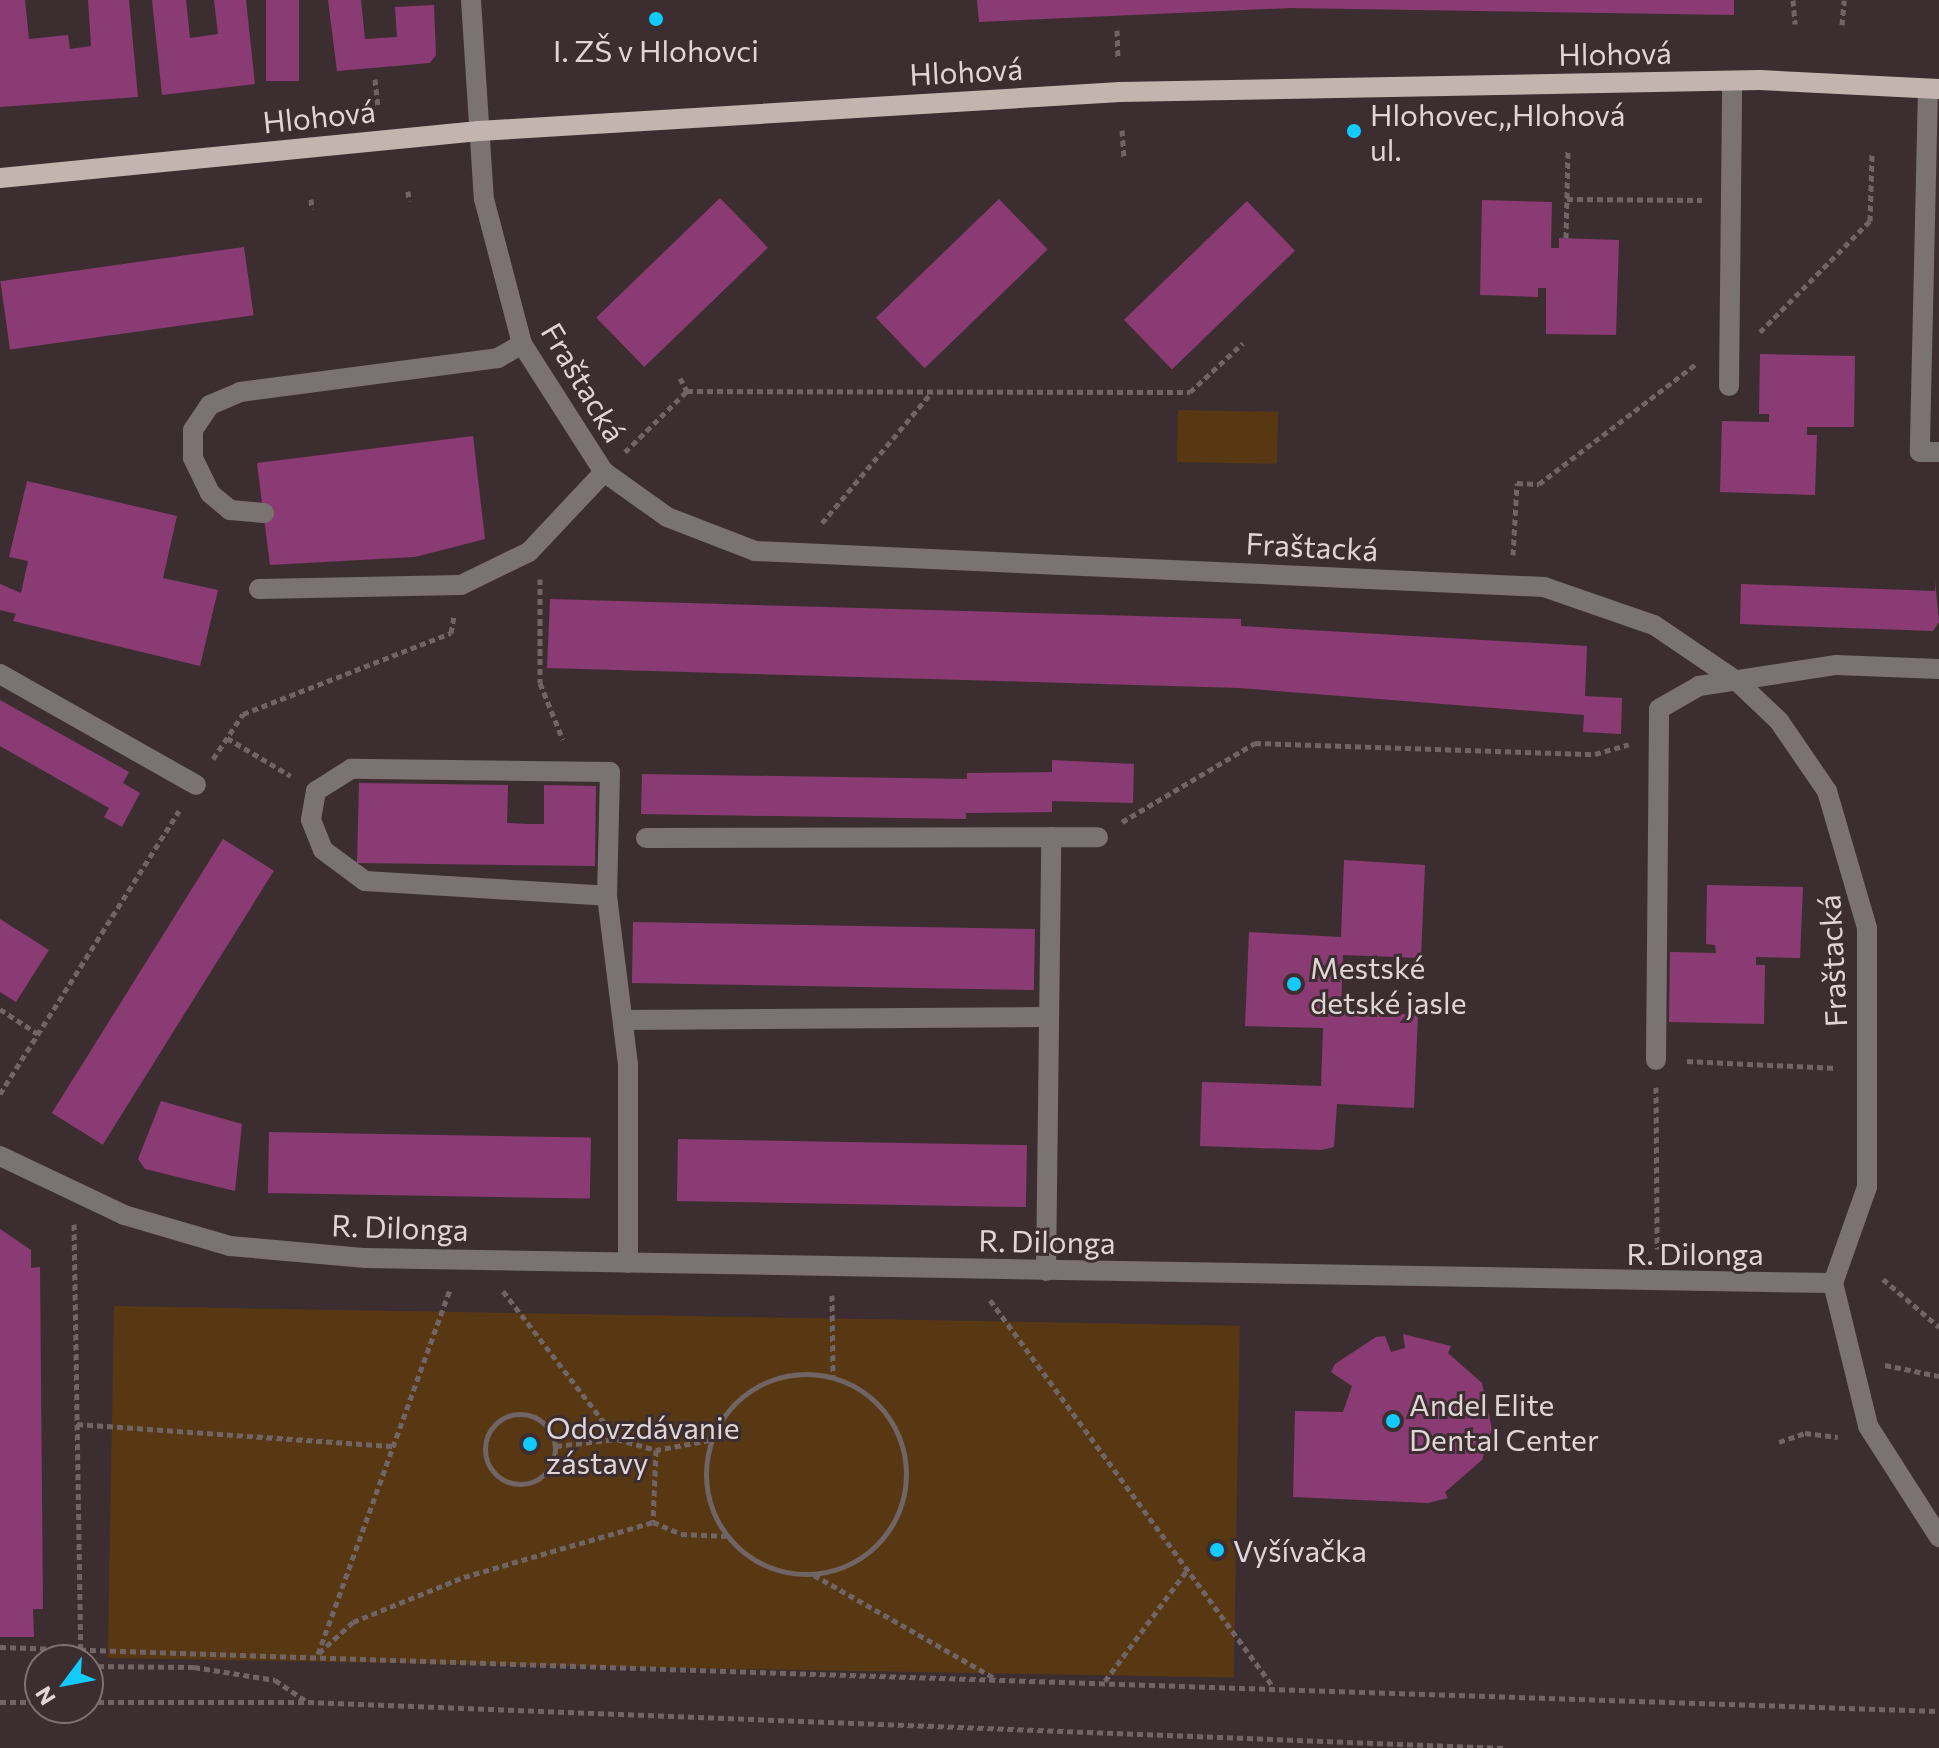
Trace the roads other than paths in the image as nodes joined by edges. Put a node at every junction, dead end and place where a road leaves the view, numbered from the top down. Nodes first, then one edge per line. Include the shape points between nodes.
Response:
1 (471, 0) edge
2 (1732, 81) junction
3 (1934, 89) edge
4 (479, 131) junction
5 (0, 178) edge
6 (522, 344) junction
7 (1729, 386) dead end
8 (1939, 452) edge
9 (604, 472) junction
10 (264, 513) dead end
11 (259, 589) dead end
12 (1939, 669) edge
13 (0, 674) edge
14 (1738, 682) junction
15 (196, 785) dead end
16 (1051, 837) junction
17 (1098, 837) road end
18 (646, 838) dead end
19 (607, 896) junction
20 (1049, 1017) junction
21 (623, 1020) junction
22 (1656, 1060) road end
23 (0, 1156) edge
24 (628, 1263) junction
25 (1046, 1271) junction
26 (1833, 1283) junction
27 (1939, 1537) edge

1 - 4 street, Fraštacká
2 - 3 main road, Hlohová
2 - 4 main road, Hlohová via 1120,92
2 - 7 street
3 - 8 street via 1920,452
4 - 5 main road, Hlohová
4 - 6 street, Fraštacká via 486,217
6 - 9 street, Fraštacká
6 - 10 street via 498,358 240,392 210,405 193,430 193,458 210,493 230,510
9 - 11 street via 529,552 461,585
9 - 14 street, Fraštacká via 667,517 755,551 1511,586 1610,606 1697,651
12 - 14 street via 1836,665
13 - 15 street
14 - 22 street via 1670,697 1659,709
14 - 26 street, Fraštacká via 1779,721 1827,791 1867,928 1867,1187
16 - 17 street
16 - 18 street
16 - 20 street
19 - 19 street via 610,772 351,769 316,791 311,820 323,850 365,881
19 - 21 street
20 - 21 street
20 - 25 street
21 - 24 street
23 - 24 street, R. Dilonga via 124,1215 230,1246 365,1258
24 - 25 street, R. Dilonga
25 - 26 street, R. Dilonga
26 - 27 street via 1868,1426

